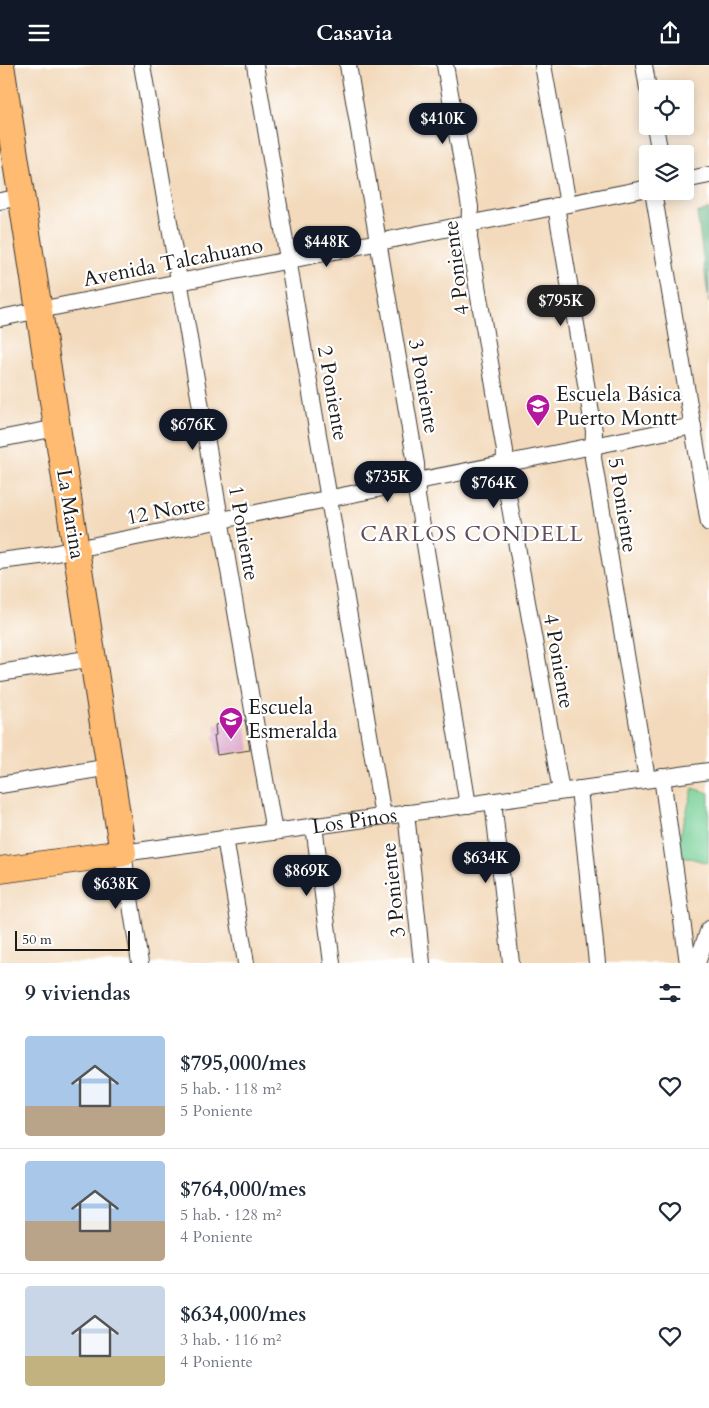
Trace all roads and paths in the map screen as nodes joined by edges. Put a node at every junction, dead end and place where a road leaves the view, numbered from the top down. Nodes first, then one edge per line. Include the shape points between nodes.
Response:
1 (142, 65) edge
2 (255, 65) edge
3 (348, 65) edge
4 (445, 65) edge
5 (543, 65) edge
6 (644, 65) edge
7 (646, 80) edge
8 (2, 81) edge
9 (709, 175) edge
10 (694, 178) edge
11 (639, 190) edge
12 (11, 199) edge
13 (655, 200) edge
14 (562, 205) junction
15 (469, 224) junction
16 (378, 242) junction
17 (288, 260) junction
18 (180, 282) junction
19 (39, 311) junction
20 (0, 319) edge
21 (693, 427) junction
22 (57, 428) junction
23 (0, 439) edge
24 (593, 446) junction
25 (505, 464) junction
26 (417, 481) junction
27 (329, 499) junction
28 (220, 520) junction
29 (709, 523) edge
30 (76, 549) junction
31 (0, 561) edge
32 (93, 658) junction
33 (0, 673) edge
34 (110, 767) junction
35 (709, 771) edge
36 (654, 778) junction
37 (0, 785) edge
38 (580, 789) junction
39 (561, 791) junction
40 (493, 801) junction
41 (468, 805) junction
42 (406, 813) junction
43 (382, 817) junction
44 (314, 826) junction
45 (274, 832) junction
46 (226, 839) junction
47 (123, 853) junction
48 (0, 870) edge
49 (709, 929) edge
50 (140, 963) edge
51 (246, 963) edge
52 (332, 963) edge
53 (422, 963) edge
54 (510, 963) edge
55 (597, 963) edge
56 (688, 963) edge
57 (697, 963) edge

1 - 18 street, 1 Poniente
2 - 17 street, 2 Poniente
3 - 16 street, 3 Poniente
4 - 15 street, 4 Poniente via 470,207
5 - 14 street, 5 Poniente
6 - 7 street
8 - 12 main road, La Marina
9 - 10 street
11 - 14 street, Avenida Talcahuano
12 - 19 main road, La Marina
13 - 21 street
14 - 15 street, Avenida Talcahuano
14 - 24 street, 5 Poniente via 594,431
15 - 16 street, Avenida Talcahuano
15 - 25 street, 4 Poniente
16 - 17 street, Avenida Talcahuano
16 - 26 street, 3 Poniente
17 - 18 street, Avenida Talcahuano
17 - 27 street, 2 Poniente
18 - 19 street, Avenida Talcahuano
18 - 28 street, 1 Poniente
19 - 20 street, Avenida Talcahuano
19 - 22 main road, La Marina
21 - 24 street, 12 Norte
21 - 29 street
22 - 23 street
22 - 30 main road, La Marina
24 - 25 street, 12 Norte
24 - 36 street, 5 Poniente
25 - 26 street, 12 Norte
25 - 39 street, 4 Poniente via 504,474
26 - 27 street, 12 Norte
26 - 41 street, 3 Poniente
27 - 28 street, 12 Norte
27 - 43 street, 2 Poniente
28 - 30 street, 12 Norte
28 - 45 street, 1 Poniente
30 - 31 street, 12 Norte
30 - 32 main road, La Marina
32 - 33 street
32 - 34 main road, La Marina
34 - 37 street
34 - 47 main road, La Marina
35 - 36 street, Los Pinos
36 - 38 street, Los Pinos
36 - 56 street, 5 Poniente
38 - 39 street, Los Pinos
38 - 55 street
39 - 40 street, Los Pinos
40 - 41 street, Los Pinos
40 - 54 street
41 - 42 street, Los Pinos
42 - 43 street, Los Pinos
42 - 53 street, 3 Poniente
43 - 44 street, Los Pinos
44 - 45 street, Los Pinos
44 - 52 street
45 - 46 street, Los Pinos
46 - 47 street, Los Pinos
46 - 51 street
47 - 48 main road, Los Pinos
47 - 50 street, La Marina
49 - 57 street

